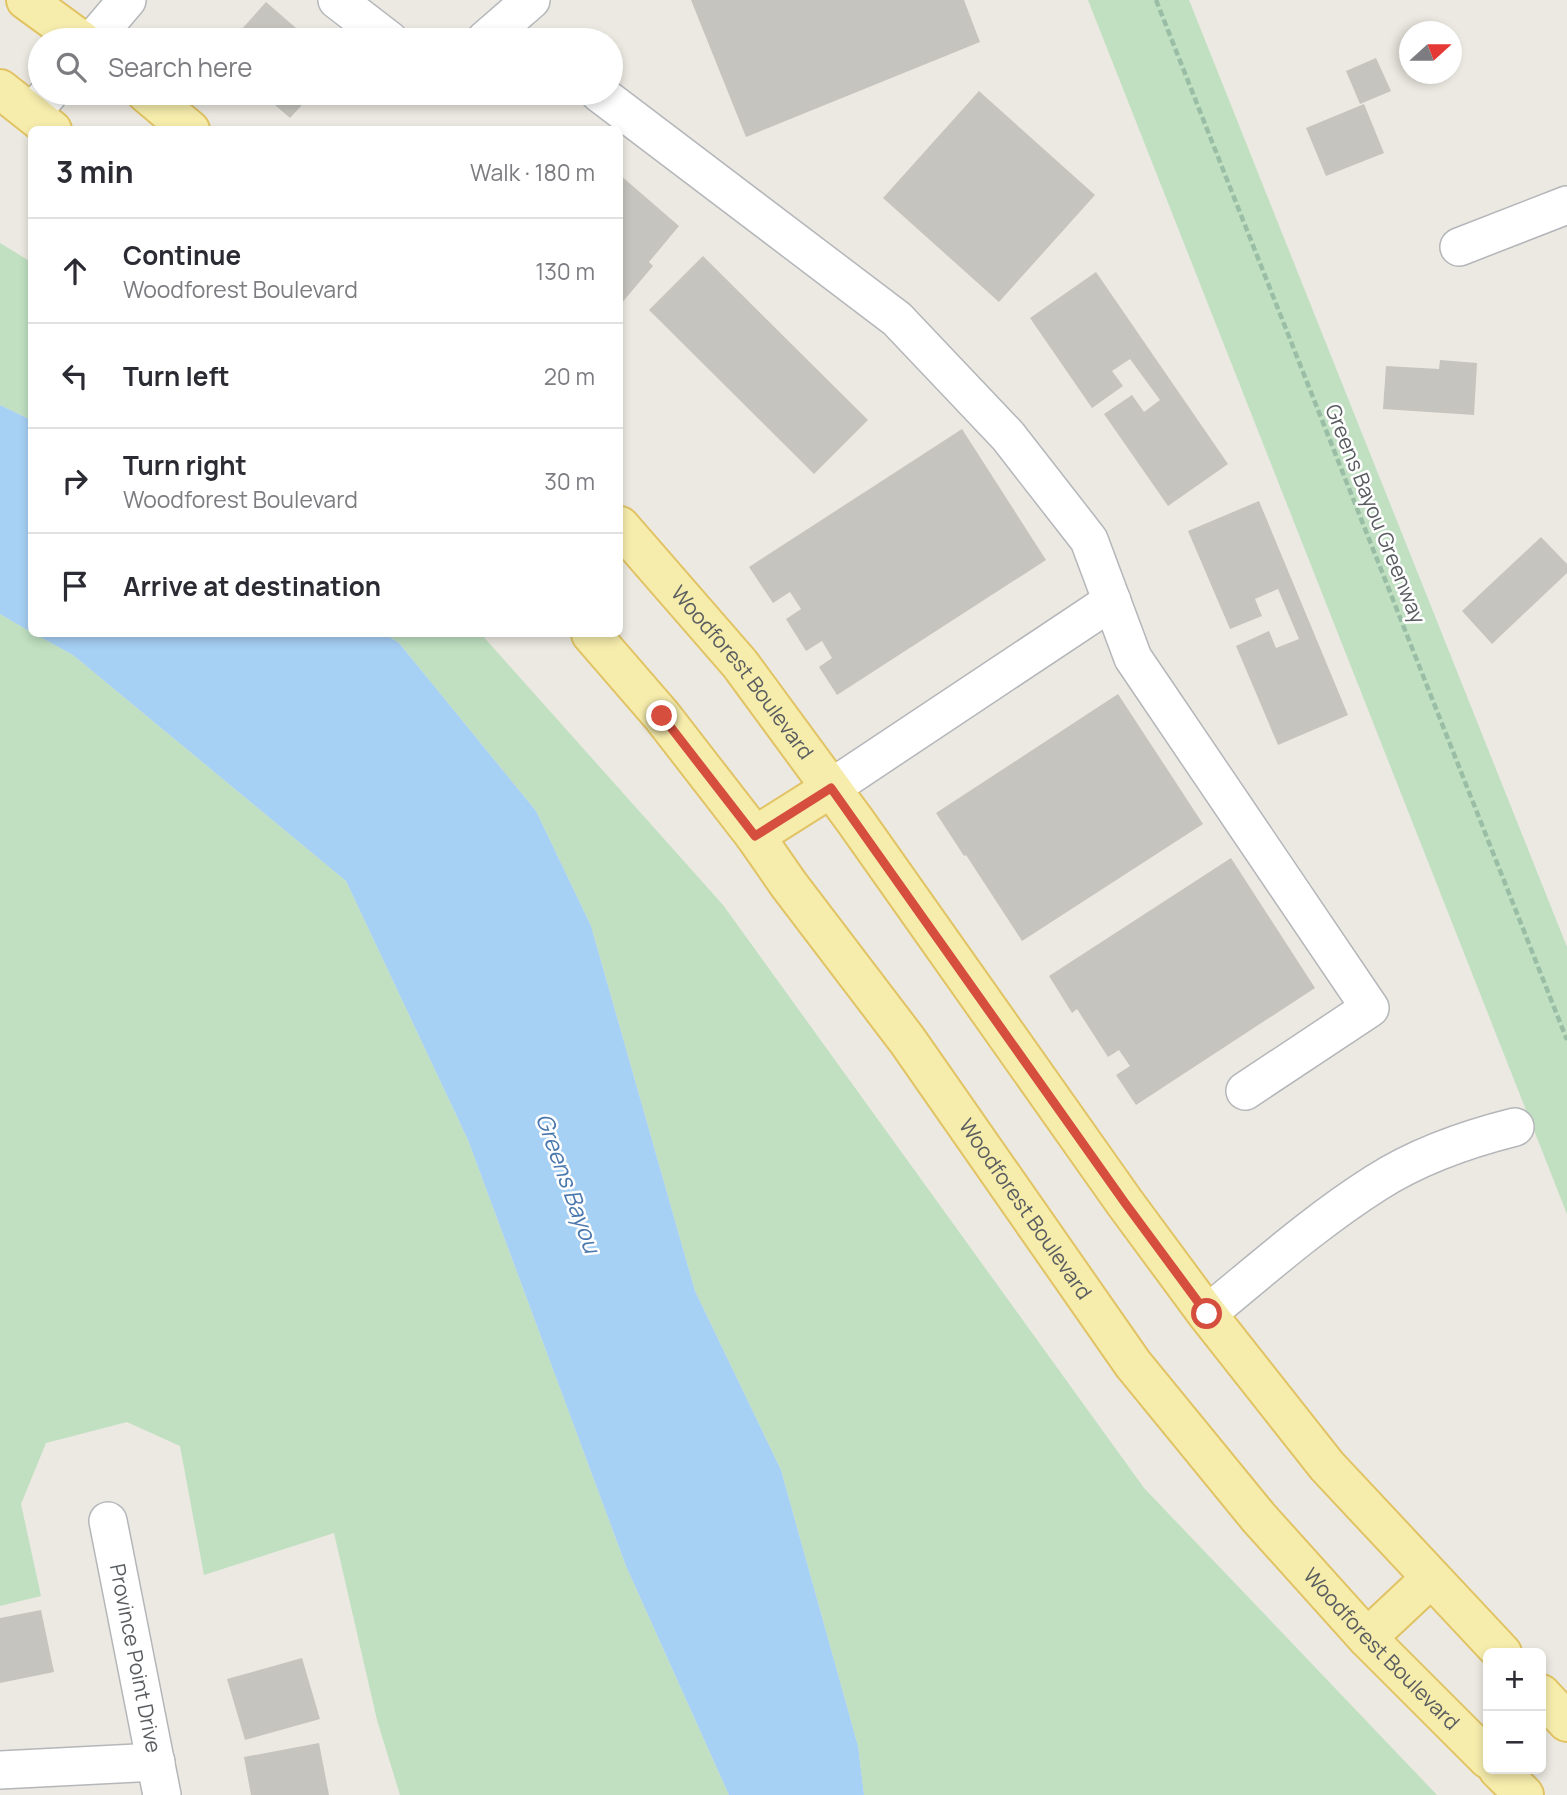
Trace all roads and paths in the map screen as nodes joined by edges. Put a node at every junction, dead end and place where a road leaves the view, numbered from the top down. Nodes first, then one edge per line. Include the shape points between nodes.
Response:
1 (26, 0) edge
2 (127, 0) edge
3 (337, 0) edge
4 (531, 0) edge
5 (1156, 0) edge
6 (64, 28) edge
7 (103, 28) edge
8 (373, 28) edge
9 (499, 28) edge
10 (0, 89) edge
11 (28, 104) edge
12 (160, 105) edge
13 (615, 105) edge
14 (185, 126) edge
15 (1567, 205) edge
16 (1459, 247) dead end
17 (623, 529) edge
18 (1112, 601) junction
19 (594, 637) edge
20 (831, 788) junction
21 (755, 836) junction
22 (1567, 1040) edge
23 (1245, 1091) dead end
24 (1515, 1127) dead end
25 (1207, 1314) junction
26 (108, 1521) dead end
27 (1431, 1578) junction
28 (1367, 1638) junction
29 (1497, 1648) edge
30 (1546, 1699) edge
31 (1567, 1721) edge
32 (1483, 1754) edge
33 (0, 1770) edge
34 (1503, 1774) edge
35 (159, 1778) edge
36 (1524, 1795) edge

1 - 6 main road
2 - 7 street
3 - 8 street
4 - 9 street
5 - 22 path, Greens Bayou Greenway
10 - 11 main road
12 - 14 main road
13 - 18 street via 897,319 1008,436 1089,540
15 - 16 street
17 - 20 main road, Woodforest Boulevard via 740,664
18 - 20 street
18 - 23 street via 1133,658 1370,1008
19 - 21 main road, Woodforest Boulevard
20 - 21 main road
20 - 25 main road, Woodforest Boulevard
21 - 28 main road, Woodforest Boulevard via 907,1040 1133,1364 1259,1518
24 - 25 street via 1428,1156 1378,1182
25 - 27 main road, Woodforest Boulevard via 1326,1466
26 - 35 street, Province Point Drive
27 - 28 main road
27 - 29 main road, Woodforest Boulevard
28 - 32 main road, Woodforest Boulevard
30 - 31 main road
33 - 35 street
34 - 36 main road

